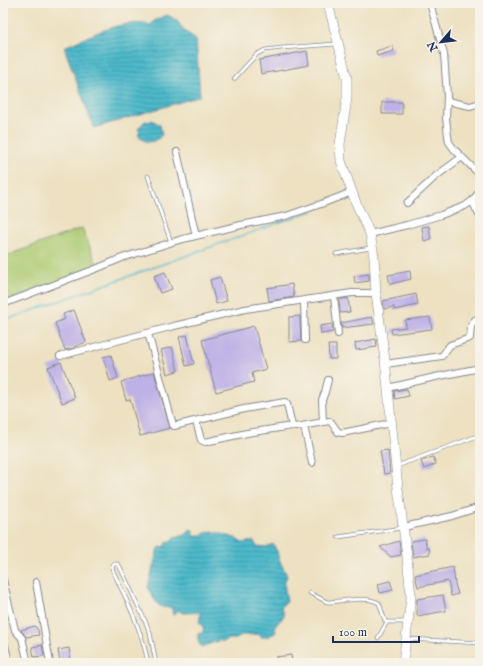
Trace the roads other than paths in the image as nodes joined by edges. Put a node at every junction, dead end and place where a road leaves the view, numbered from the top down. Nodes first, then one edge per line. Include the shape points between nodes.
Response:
1 (328, 3) edge
2 (430, 3) edge
3 (338, 44) junction
4 (234, 79) dead end
5 (447, 101) junction
6 (480, 103) edge
7 (177, 152) dead end
8 (462, 157) junction
9 (480, 175) edge
10 (148, 176) dead end
11 (352, 192) junction
12 (480, 192) edge
13 (472, 201) junction
14 (407, 203) dead end
15 (480, 217) edge
16 (370, 234) junction
17 (196, 236) junction
18 (171, 242) junction
19 (372, 248) junction
20 (336, 254) dead end
21 (376, 294) junction
22 (334, 296) junction
23 (304, 300) junction
24 (3, 304) edge
25 (475, 320) dead end
26 (148, 333) junction
27 (338, 334) dead end
28 (305, 340) dead end
29 (60, 356) dead end
30 (385, 364) junction
31 (480, 368) edge
32 (328, 380) dead end
33 (388, 388) junction
34 (196, 421) junction
35 (323, 422) junction
36 (391, 423) junction
37 (292, 426) junction
38 (304, 426) junction
39 (480, 435) edge
40 (312, 464) dead end
41 (396, 466) junction
42 (480, 507) edge
43 (404, 528) junction
44 (338, 537) dead end
45 (3, 580) edge
46 (36, 582) dead end
47 (310, 593) dead end
48 (387, 622) junction
49 (408, 622) junction
50 (3, 637) edge
51 (378, 638) dead end
52 (406, 639) junction
53 (480, 643) edge
54 (9, 663) edge
55 (28, 663) edge
56 (50, 663) edge
57 (148, 663) edge
58 (156, 663) edge
59 (403, 663) edge

1 - 3 main road
2 - 5 street via 444,54
3 - 4 lane via 265,50 257,54
3 - 11 main road via 347,78 347,98 340,144 341,162
5 - 6 street via 470,106
5 - 8 street via 449,142
7 - 17 street
8 - 9 street
8 - 14 street via 436,176
10 - 18 lane
11 - 16 main road
11 - 17 street via 286,216
12 - 13 street
13 - 15 street
13 - 16 street via 442,215
16 - 19 main road
17 - 18 street
18 - 24 street
19 - 20 lane
19 - 21 main road
21 - 22 street via 352,293
21 - 30 main road
22 - 23 street
22 - 27 street
23 - 26 street via 245,309
23 - 28 street
25 - 30 street via 471,326 470,338 450,345 442,356
26 - 29 street
26 - 34 street via 173,425 175,427
30 - 33 main road
31 - 33 street
32 - 35 street via 322,400
33 - 36 main road
34 - 37 street via 205,442
34 - 37 street via 285,402
35 - 36 street via 331,422 338,432 342,433
35 - 38 street
36 - 41 main road
37 - 38 street
38 - 40 street
39 - 41 lane
41 - 43 main road
42 - 43 street
43 - 44 lane
43 - 49 main road via 411,597
45 - 55 street via 14,630 22,638
46 - 56 street
47 - 48 lane via 327,602 354,599 377,601
48 - 49 lane
48 - 51 lane
49 - 52 main road
50 - 54 street
52 - 53 lane
52 - 59 main road
57 - 58 lane via 140,631 113,571 114,564 120,567 146,622

